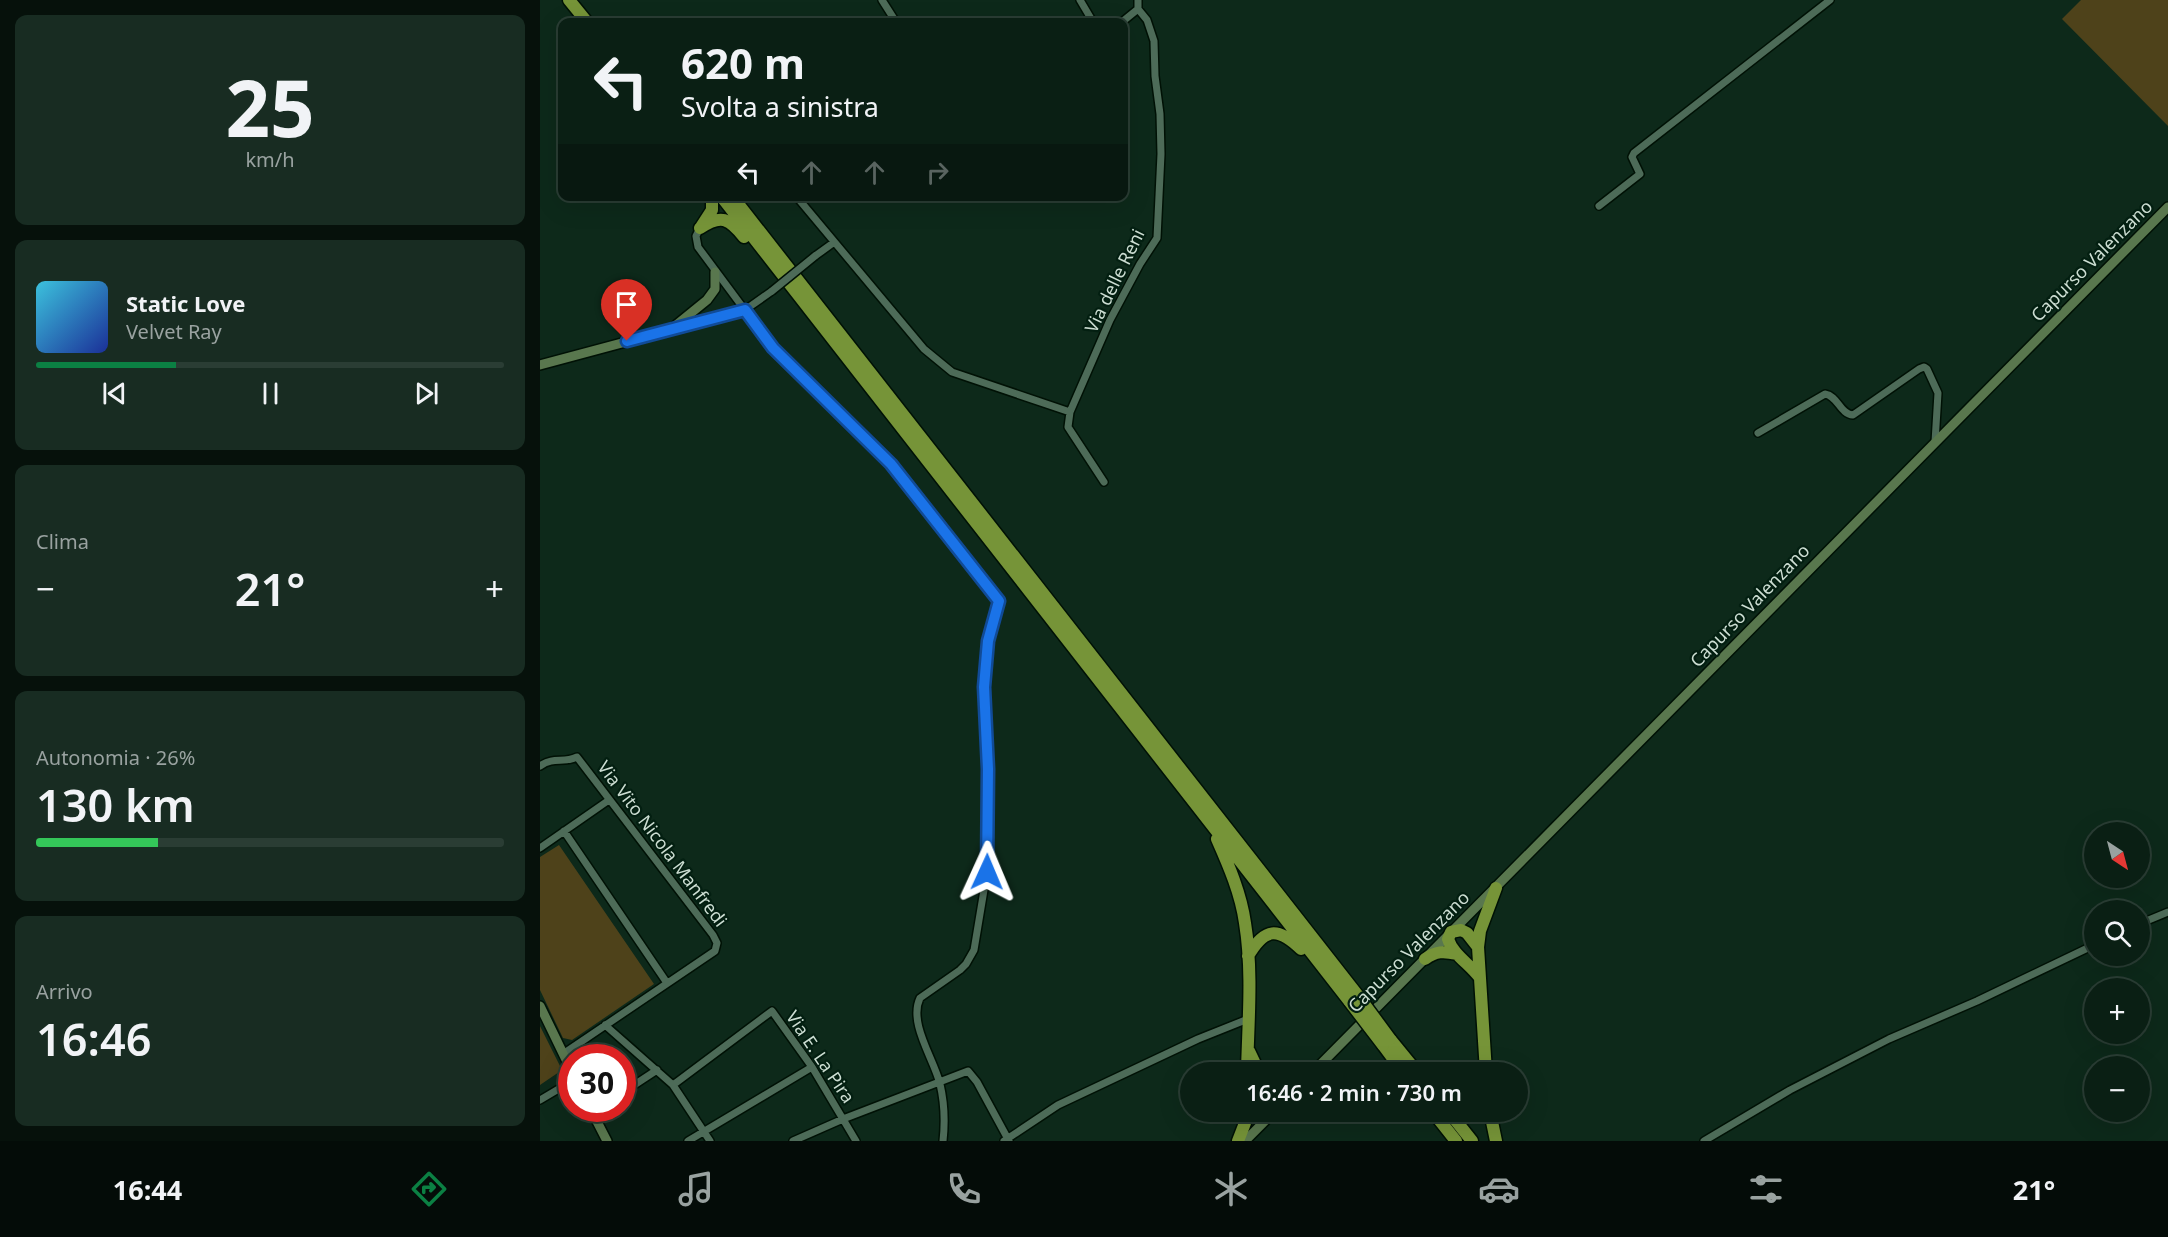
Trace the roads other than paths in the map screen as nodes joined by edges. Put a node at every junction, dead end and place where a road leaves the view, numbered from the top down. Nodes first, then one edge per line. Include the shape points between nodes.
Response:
1 (569, 0) edge
2 (577, 0) edge
3 (882, 0) edge
4 (1080, 0) edge
5 (1138, 0) edge
6 (1830, 0) edge
7 (1138, 9) junction
8 (584, 18) edge
9 (592, 18) edge
10 (893, 18) edge
11 (1091, 18) edge
12 (1127, 18) edge
13 (712, 201) edge
14 (725, 201) edge
15 (736, 201) edge
16 (745, 201) edge
17 (800, 201) edge
18 (1599, 206) dead end
19 (2168, 207) edge
20 (700, 228) junction
21 (763, 236) junction
22 (833, 243) junction
23 (767, 255) junction
24 (715, 272) junction
25 (745, 310) junction
26 (671, 330) junction
27 (540, 365) edge
28 (1070, 412) junction
29 (1758, 433) dead end
30 (1935, 442) junction
31 (1104, 482) dead end
32 (540, 766) edge
33 (609, 800) junction
34 (1211, 824) junction
35 (564, 831) junction
36 (540, 848) edge
37 (1496, 888) junction
38 (2168, 912) edge
39 (2150, 919) edge
40 (1451, 932) junction
41 (1478, 947) junction
42 (2084, 950) edge
43 (1456, 954) junction
44 (1248, 957) junction
45 (1425, 959) junction
46 (1480, 979) junction
47 (667, 983) junction
48 (1335, 983) junction
49 (1354, 999) junction
50 (540, 1006) edge
51 (1372, 1014) junction
52 (1248, 1019) junction
53 (605, 1025) junction
54 (558, 1044) edge
55 (577, 1044) edge
56 (1390, 1044) junction
57 (1248, 1050) junction
58 (1247, 1062) edge
59 (1254, 1062) edge
60 (1323, 1062) edge
61 (1398, 1062) edge
62 (1409, 1062) edge
63 (1485, 1062) edge
64 (812, 1067) junction
65 (657, 1070) junction
66 (939, 1082) junction
67 (636, 1084) edge
68 (673, 1085) junction
69 (558, 1089) edge
70 (540, 1100) edge
71 (843, 1119) junction
72 (599, 1122) edge
73 (1245, 1122) edge
74 (1264, 1122) edge
75 (1441, 1122) edge
76 (1457, 1122) edge
77 (1492, 1122) edge
78 (704, 1131) junction
79 (1007, 1140) edge
80 (607, 1141) edge
81 (688, 1141) edge
82 (710, 1141) edge
83 (793, 1141) edge
84 (856, 1141) edge
85 (943, 1141) edge
86 (1239, 1141) edge
87 (1245, 1141) edge
88 (1456, 1141) edge
89 (1472, 1141) edge
90 (1496, 1141) edge
91 (1704, 1141) edge

1 - 8 highway
2 - 9 highway
3 - 10 street
4 - 11 street
5 - 7 street
6 - 18 street via 1634,153 1632,157 1640,174
7 - 12 street
7 - 28 street, Via delle Reni via 1147,20 1154,41 1160,114 1156,238 1110,320
13 - 20 highway via 712,210
14 - 23 highway
15 - 21 highway
16 - 21 highway
17 - 22 street
19 - 30 street, Capurso Valenzano
20 - 23 highway via 720,219 729,221
20 - 24 street via 696,236 698,247
21 - 49 highway
22 - 25 street, bridge
22 - 28 street via 924,349 952,372
23 - 34 highway
24 - 25 street
24 - 26 street via 715,289 707,300
25 - 26 street
25 - 66 street via 773,348 891,464 999,601 988,641 984,687 987,872 975,941 966,964 916,1005 919,1026
26 - 27 street
28 - 31 street via 1068,427
29 - 30 street via 1825,394 1853,415 1924,367 1938,393
30 - 37 street, Capurso Valenzano
32 - 33 street, Via Vito Nicola Manfredi via 549,760 567,762 577,757
33 - 35 street
33 - 47 street, Via Vito Nicola Manfredi via 717,943 715,951
34 - 44 highway via 1238,891
34 - 48 highway
35 - 36 street
35 - 47 street
37 - 40 street, Capurso Valenzano
37 - 41 highway
38 - 39 street
40 - 41 highway via 1467,933
40 - 43 highway via 1448,939
40 - 45 street, Capurso Valenzano
41 - 46 highway
42 - 91 street via 1889,1039 1790,1090
43 - 45 highway via 1434,952
43 - 46 highway
44 - 48 highway via 1265,935 1283,934
44 - 52 highway
45 - 51 street, Capurso Valenzano
46 - 63 highway
47 - 53 street
48 - 49 highway
49 - 51 highway, bridge
49 - 56 highway, bridge
50 - 54 street
51 - 56 highway, bridge
51 - 60 street, Capurso Valenzano
52 - 57 highway
52 - 79 street via 1058,1105
53 - 55 street
53 - 65 street
56 - 61 highway
56 - 62 highway
57 - 58 highway
57 - 59 highway
64 - 68 street, Via E. La Pira via 772,1011
64 - 71 street, Via E. La Pira
64 - 78 street
65 - 67 street
65 - 68 street
66 - 71 street
66 - 79 street via 970,1072
66 - 85 street
68 - 78 street
69 - 70 street
71 - 83 street
71 - 84 street, Via E. La Pira
72 - 80 street
73 - 86 highway
74 - 87 street
75 - 88 highway
76 - 89 highway
77 - 90 highway
78 - 81 street
78 - 82 street

